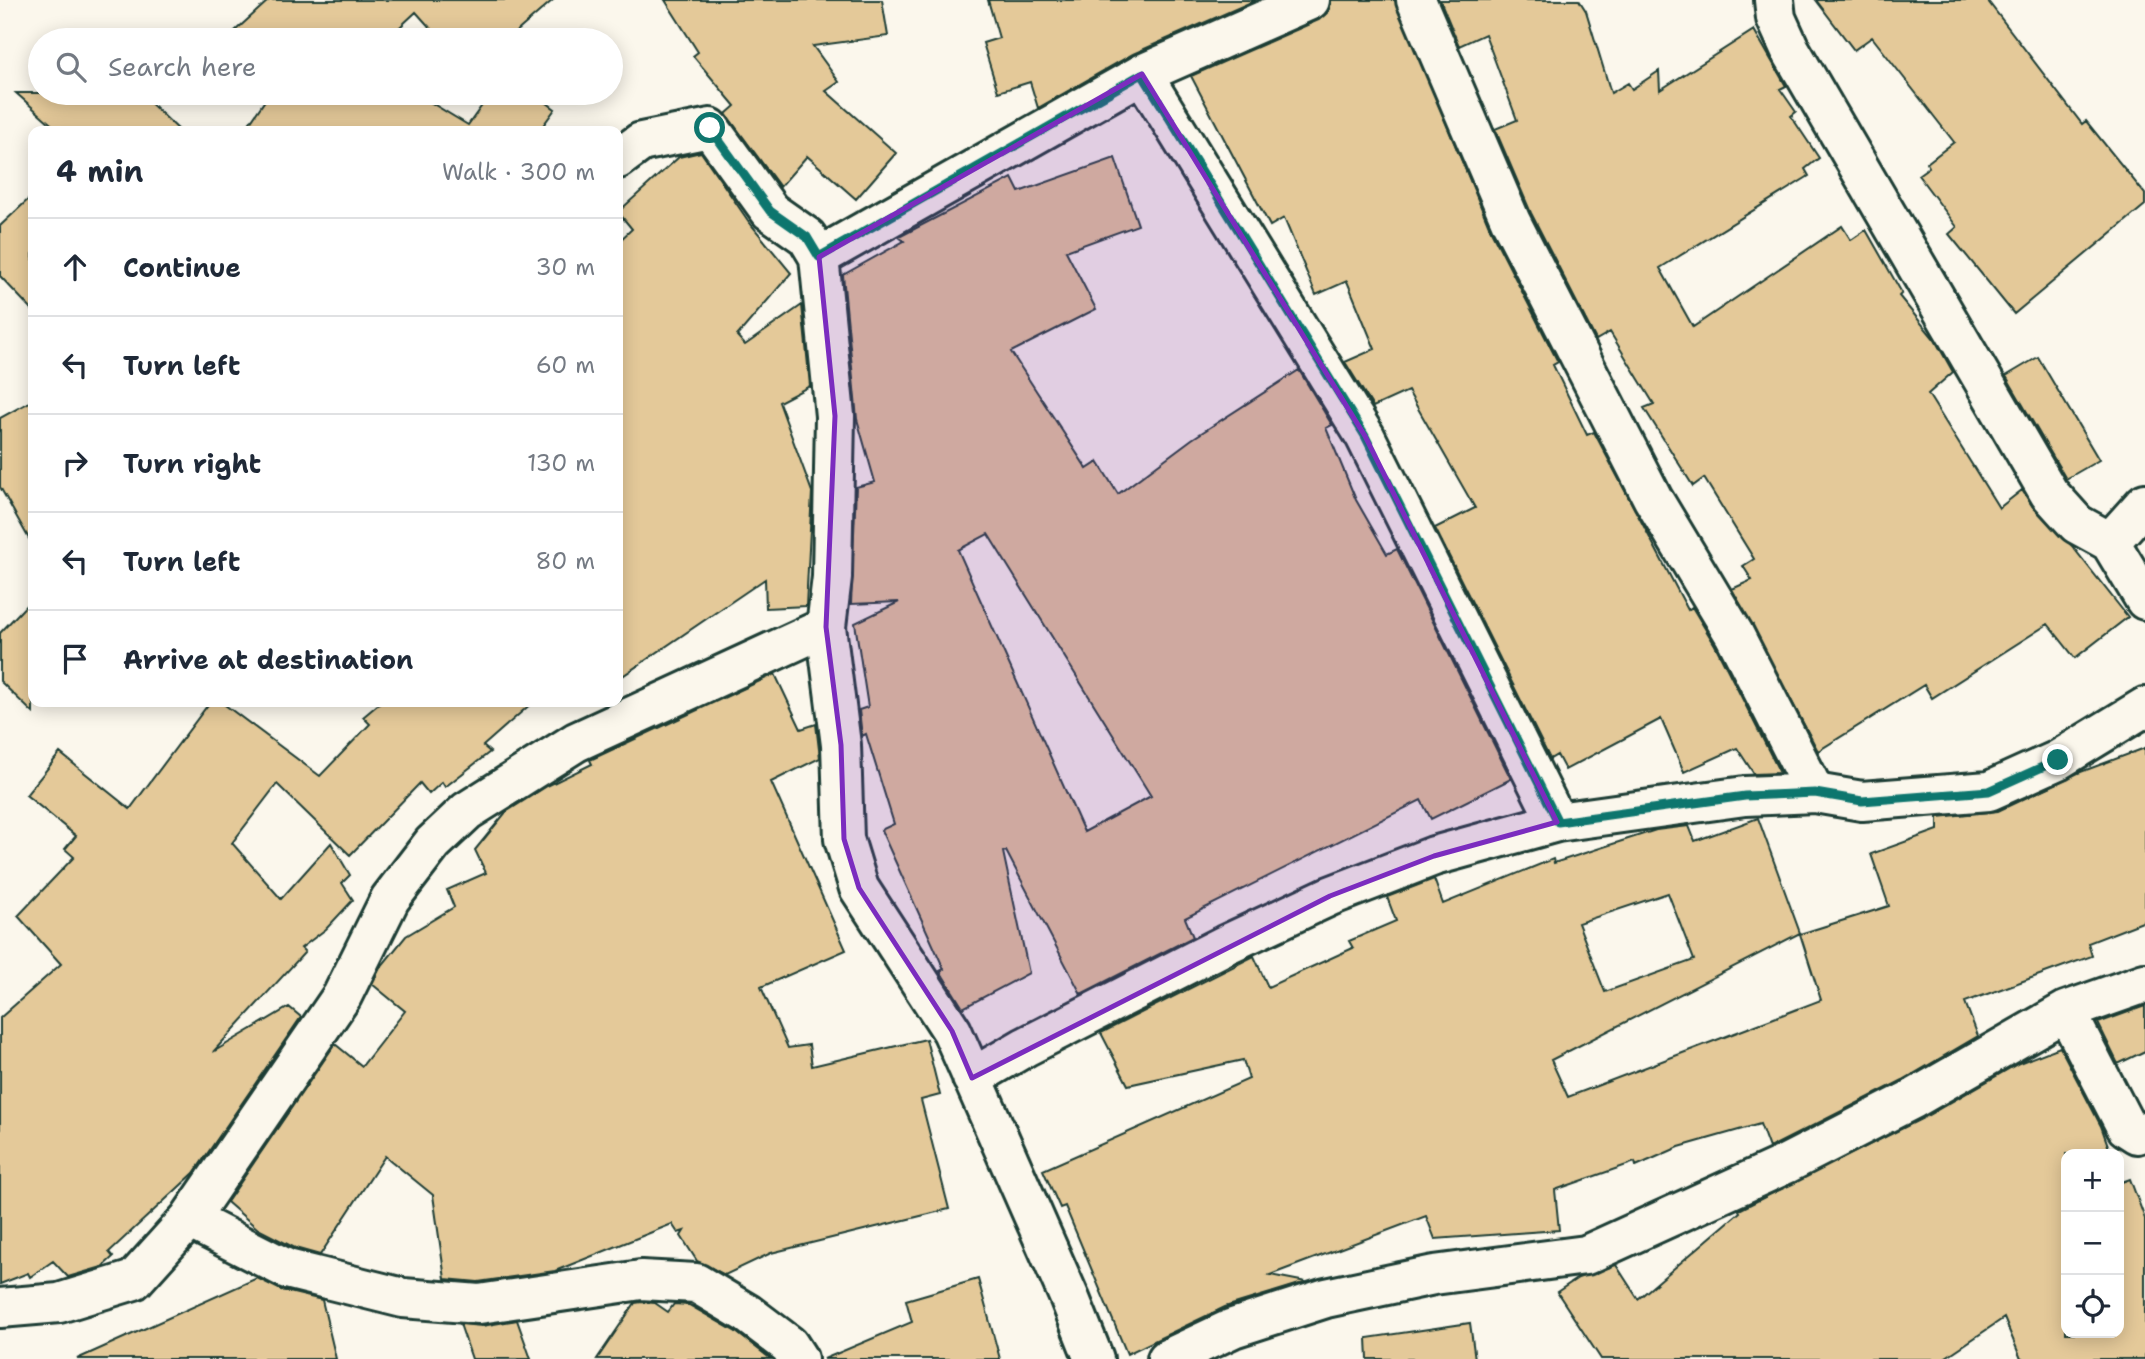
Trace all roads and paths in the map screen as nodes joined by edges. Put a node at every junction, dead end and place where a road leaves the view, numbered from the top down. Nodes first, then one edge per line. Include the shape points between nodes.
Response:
1 (1310, 0) edge
2 (1416, 0) edge
3 (1774, 0) edge
4 (1142, 74) junction
5 (623, 155) edge
6 (819, 257) junction
7 (2145, 503) edge
8 (2110, 542) junction
9 (2145, 600) edge
10 (826, 627) junction
11 (2145, 707) edge
12 (1815, 793) junction
13 (1558, 822) junction
14 (2145, 983) edge
15 (2066, 1011) junction
16 (972, 1078) junction
17 (2145, 1131) edge
18 (189, 1219) junction
19 (0, 1308) edge
20 (798, 1359) edge
21 (1094, 1359) edge
22 (1167, 1359) edge

1 - 4 street
2 - 12 street via 1511,222 1653,499 1734,634
3 - 8 street via 1776,18 1790,49 2049,494 2077,524
4 - 6 street
4 - 13 street via 1365,436
5 - 6 street via 641,142 710,128 770,211 807,237
6 - 10 street via 835,416 832,576
7 - 8 street
8 - 9 street
10 - 16 street via 841,745 844,839 859,888 952,1031
10 - 18 street via 576,742 467,810 433,843 390,899 342,996
11 - 12 street via 2058,760 1989,791 1862,801
12 - 13 street via 1745,796
13 - 16 street via 1434,856 1330,895 1047,1035
14 - 15 street
15 - 17 street via 2126,1127 2137,1135
15 - 22 street via 1913,1099 1798,1158 1586,1255 1434,1275 1326,1298 1233,1328
16 - 21 street
18 - 19 street via 134,1280 59,1303
18 - 20 street via 287,1269 403,1298 479,1304 641,1280 696,1283 748,1314 789,1345

